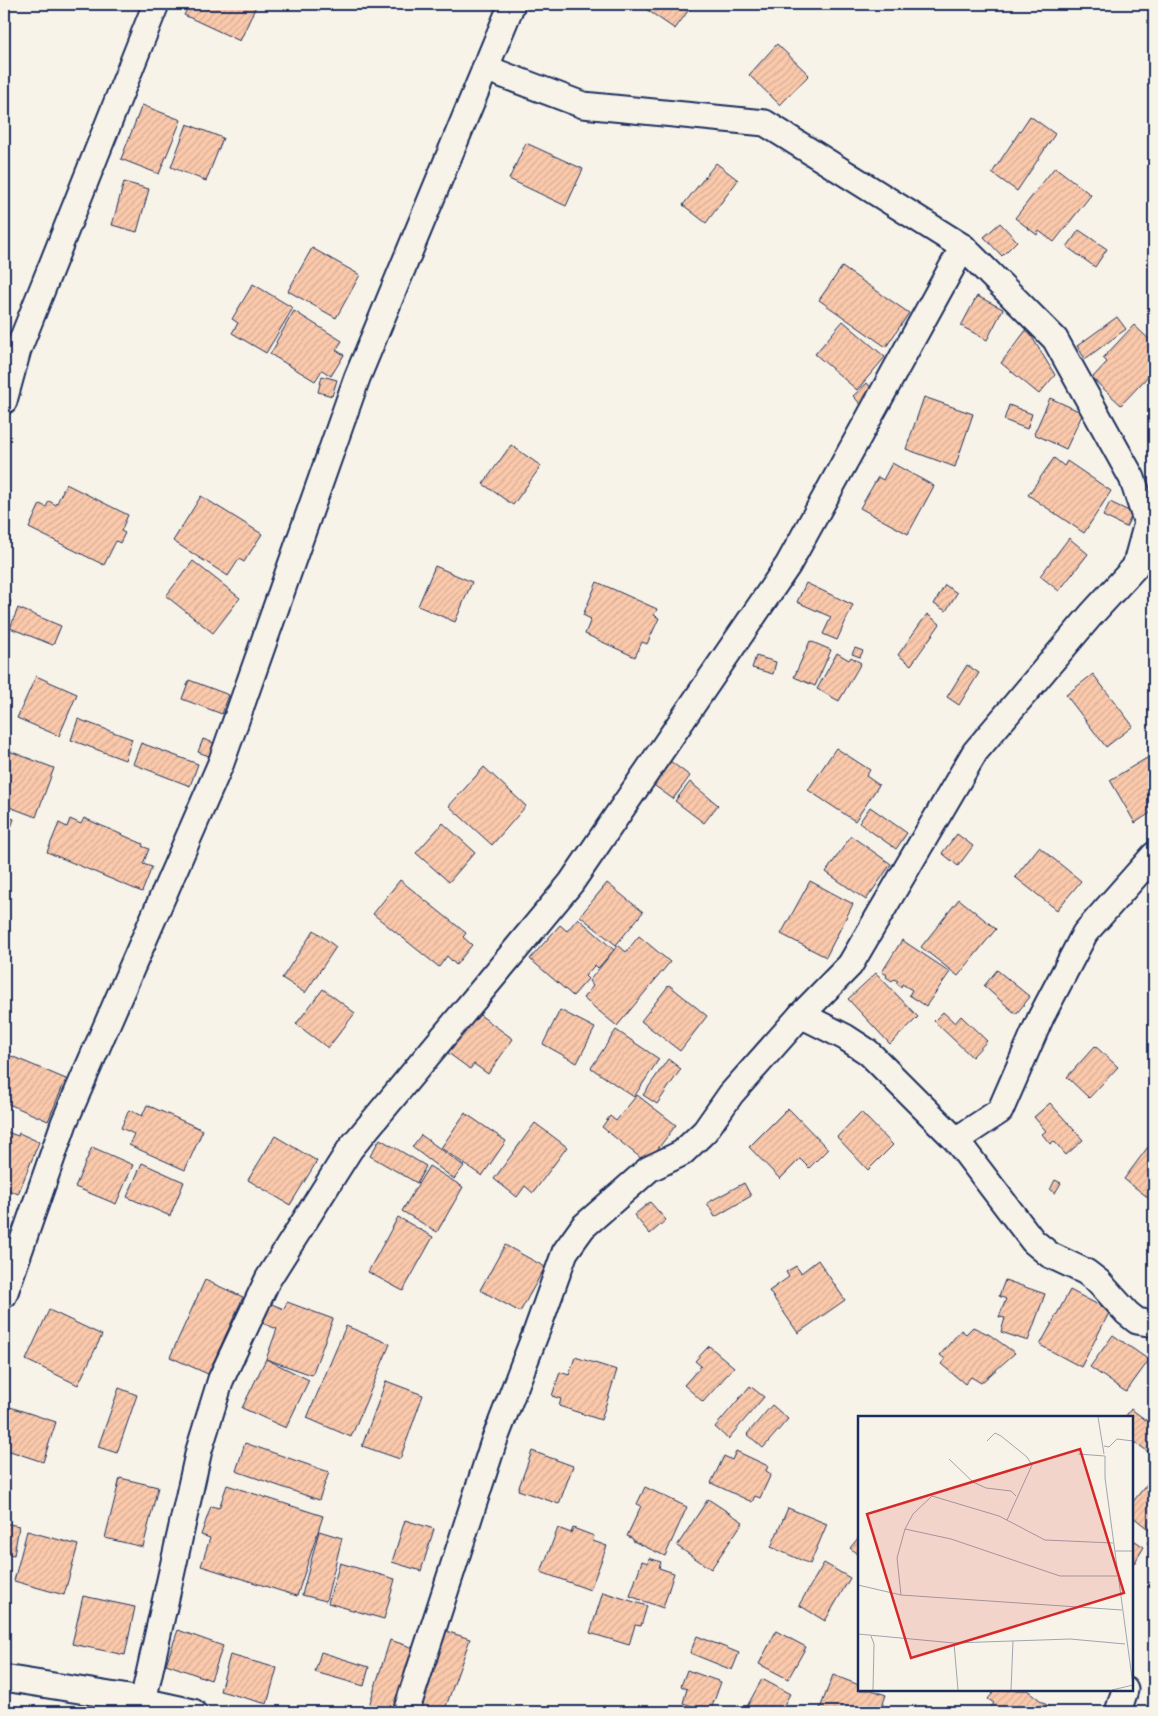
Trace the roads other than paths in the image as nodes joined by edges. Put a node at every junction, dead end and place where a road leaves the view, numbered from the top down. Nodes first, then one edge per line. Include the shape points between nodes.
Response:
1 (156, 4) edge
2 (512, 4) edge
3 (485, 68) junction
4 (963, 247) junction
5 (11, 348) edge
6 (4, 401) edge
7 (1154, 855) edge
8 (801, 1015) junction
9 (956, 1140) junction
10 (4, 1295) edge
11 (1154, 1322) edge
12 (4, 1678) edge
13 (1126, 1691) edge
14 (143, 1701) junction
15 (193, 1712) edge
16 (406, 1712) edge
17 (1118, 1712) edge

1 - 5 street
2 - 3 street
3 - 4 street via 583,104 764,123
3 - 10 street via 357,378 221,763 64,1123
4 - 8 street via 1055,339 1132,478 1146,523 1134,567 976,752 850,965
4 - 14 street via 788,565 571,883 350,1149 268,1279 221,1379 199,1450
5 - 6 street
7 - 9 street via 1085,933 1041,1016 1000,1111
8 - 9 street via 868,1052
8 - 16 street via 731,1094 705,1131 682,1153 649,1169 583,1227 565,1252 493,1444
9 - 11 street via 1033,1241 1050,1255 1086,1272 1137,1320
12 - 14 street
13 - 17 street
14 - 15 street

